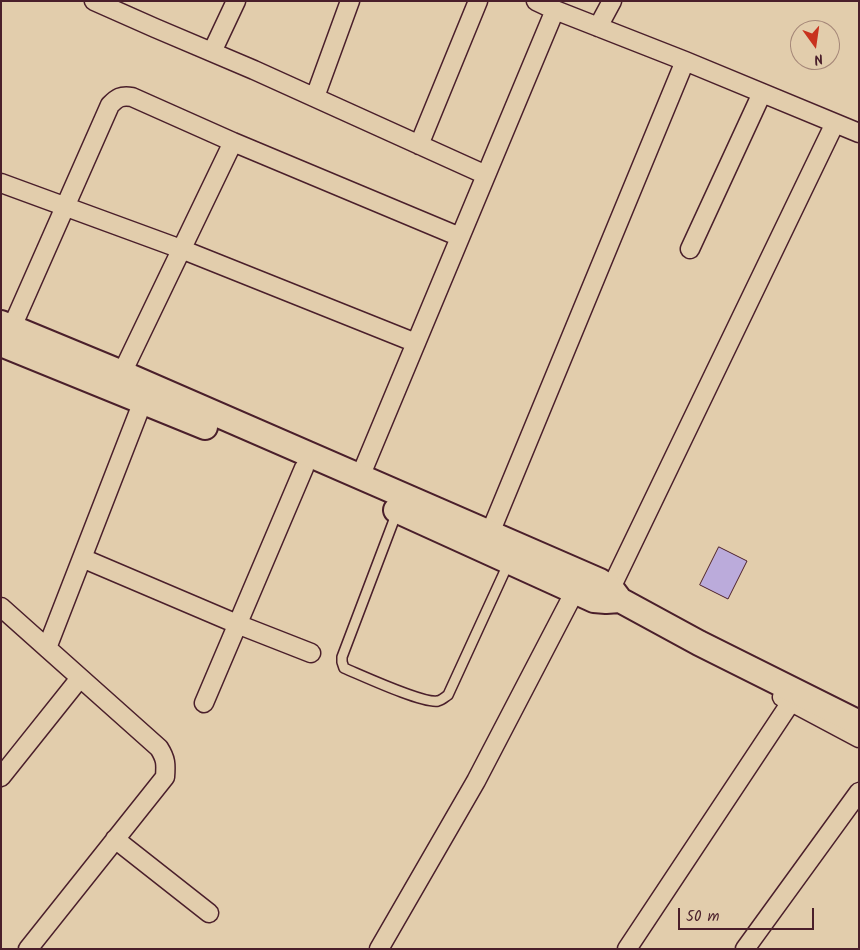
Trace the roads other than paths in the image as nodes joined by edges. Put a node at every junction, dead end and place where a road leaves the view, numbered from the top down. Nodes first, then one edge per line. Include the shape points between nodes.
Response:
1 (94, 1) edge
2 (236, 1) edge
3 (350, 1) edge
4 (478, 1) edge
5 (536, 1) edge
6 (612, 1) edge
7 (117, 6) edge
8 (554, 10) junction
9 (598, 27) junction
10 (212, 52) junction
11 (685, 61) junction
12 (762, 93) junction
13 (315, 97) junction
14 (835, 123) junction
15 (859, 133) edge
16 (232, 142) junction
17 (419, 145) junction
18 (486, 175) junction
19 (1, 183) edge
20 (66, 207) junction
21 (460, 237) junction
22 (181, 249) junction
23 (690, 249) dead end
24 (9, 340) edge
25 (416, 343) junction
26 (122, 373) junction
27 (143, 401) junction
28 (304, 468) junction
29 (360, 477) junction
30 (398, 511) junction
31 (490, 533) junction
32 (82, 558) junction
33 (509, 561) junction
34 (575, 591) junction
35 (612, 596) junction
36 (1, 607) edge
37 (237, 624) junction
38 (47, 648) junction
39 (311, 653) dead end
40 (80, 678) junction
41 (791, 702) junction
42 (204, 703) dead end
43 (859, 723) edge
44 (859, 738) edge
45 (1, 777) edge
46 (859, 792) edge
47 (115, 839) junction
48 (209, 913) dead end
49 (383, 947) edge
50 (631, 947) edge
51 (28, 949) edge
52 (745, 949) edge

1 - 7 street
2 - 10 street
3 - 13 street
4 - 17 street
5 - 8 street
6 - 9 street
7 - 10 street
8 - 9 street
8 - 18 street
9 - 11 street
10 - 13 street
11 - 12 street
11 - 31 street
12 - 14 street
12 - 23 street
13 - 17 street
14 - 15 street
14 - 35 street
16 - 20 street via 132,97 123,96 110,105
16 - 21 street
16 - 22 street
17 - 18 street
18 - 21 street
19 - 20 street
20 - 22 street
20 - 24 street
21 - 25 street
22 - 25 street
22 - 26 street
24 - 26 main road
24 - 27 main road
25 - 29 street
26 - 29 main road
27 - 28 main road
27 - 32 street
28 - 30 main road
28 - 37 street
29 - 31 main road
30 - 33 main road
30 - 33 lane via 342,657 344,668 390,688 431,702 440,701 448,694
31 - 35 main road via 600,581
32 - 37 street
32 - 38 street
33 - 34 main road
34 - 35 main road via 594,600
34 - 49 street via 476,781
35 - 41 street
35 - 43 main road
36 - 38 street
37 - 39 street
37 - 42 street
38 - 40 street
40 - 45 street
40 - 47 street via 159,748 166,765 165,776
41 - 44 street
41 - 50 street
46 - 52 street
47 - 48 street
47 - 51 street

